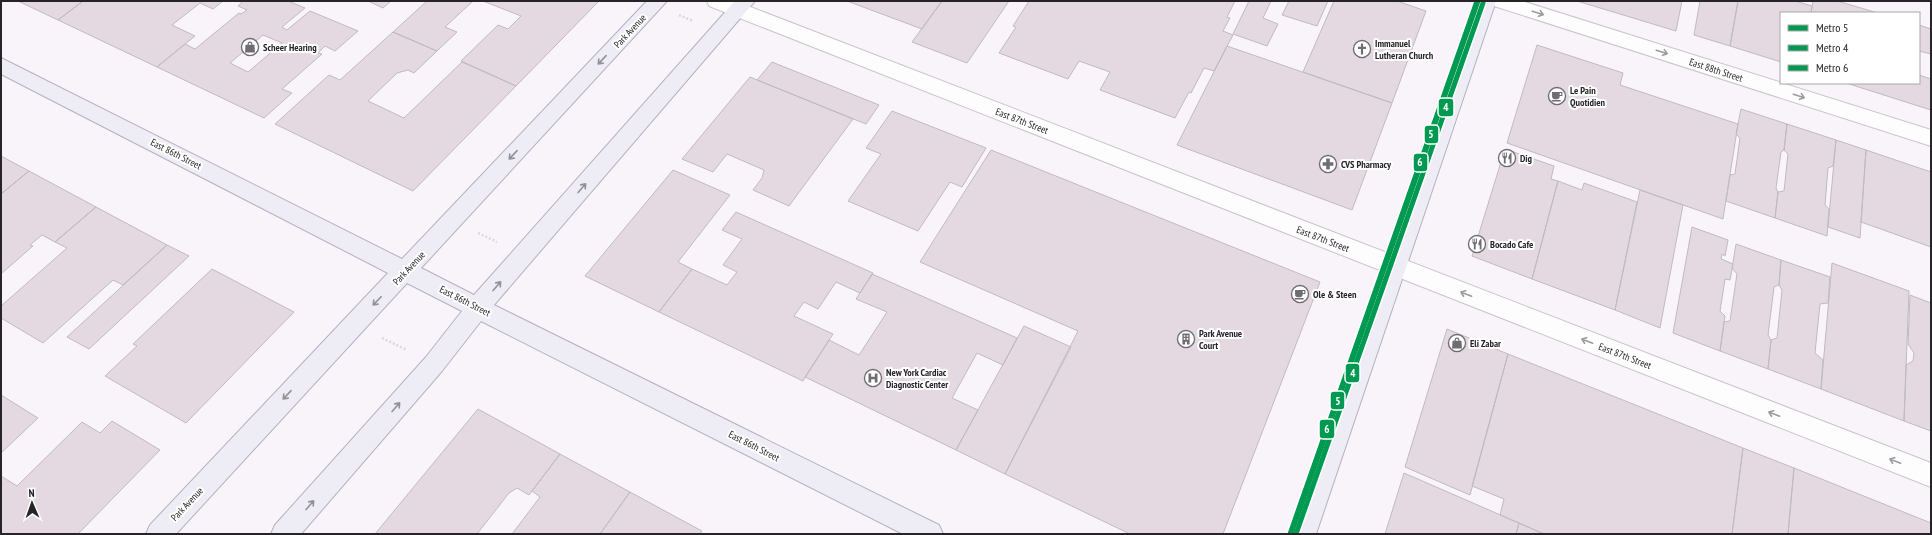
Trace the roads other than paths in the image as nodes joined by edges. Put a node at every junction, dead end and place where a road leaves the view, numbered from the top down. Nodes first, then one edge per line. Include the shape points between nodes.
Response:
1 (716, 1) edge
2 (1487, 1) edge
3 (1501, 1) edge
4 (742, 5) edge
5 (666, 7) edge
6 (1, 65) edge
7 (1931, 138) edge
8 (1396, 267) junction
9 (406, 271) junction
10 (478, 307) junction
11 (1931, 475) edge
12 (159, 534) edge
13 (284, 534) edge
14 (930, 534) edge
15 (1303, 534) edge

1 - 4 street, East 87th Street
2 - 8 main road
3 -> 7 street, East 88th Street
4 - 8 street, East 87th Street
10 -> 4 main road
5 -> 9 main road, Park Avenue
6 - 9 main road, East 86th Street
11 -> 8 street, East 87th Street
8 - 15 main road
9 - 10 main road, East 86th Street
9 -> 12 main road, Park Avenue via 297,384
13 -> 10 main road via 434,364
10 - 14 main road, East 86th Street

